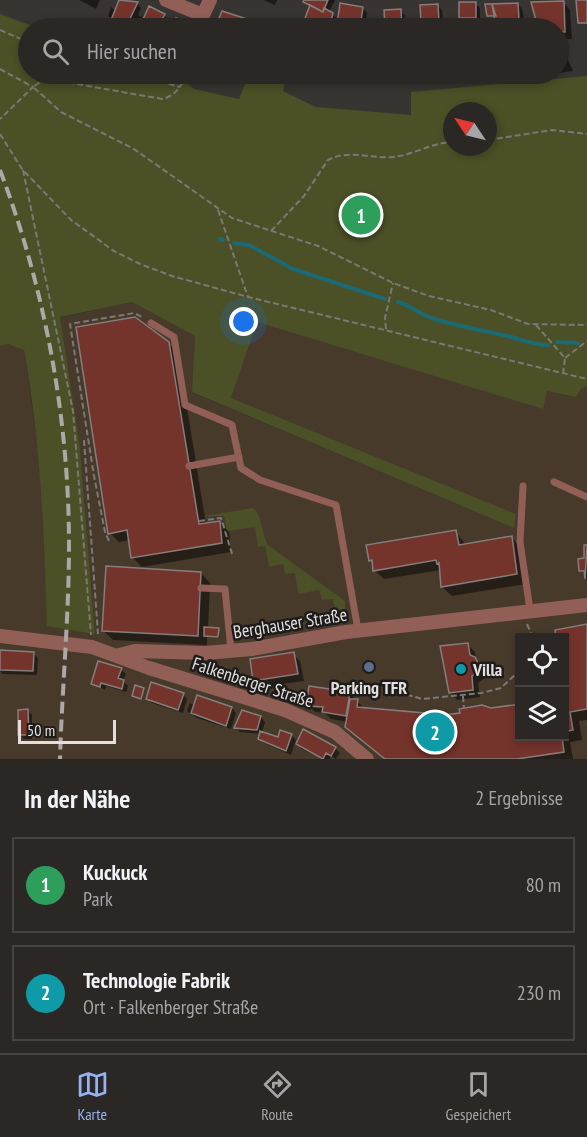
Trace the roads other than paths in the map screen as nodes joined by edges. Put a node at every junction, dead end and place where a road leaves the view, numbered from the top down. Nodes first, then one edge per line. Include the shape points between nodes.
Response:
1 (166, 0) edge
2 (210, 0) edge
3 (203, 15) junction
4 (201, 18) edge
5 (151, 322) road end
6 (239, 457) junction
7 (189, 466) dead end
8 (554, 482) dead end
9 (523, 486) dead end
10 (587, 496) edge
11 (201, 588) dead end
12 (587, 605) edge
13 (530, 610) junction
14 (358, 630) junction
15 (0, 636) edge
16 (231, 650) junction
17 (118, 655) junction
18 (362, 758) edge

1 - 3 street
2 - 3 street
3 - 4 street
5 - 6 lane via 174,337 185,405 232,425
6 - 7 lane
6 - 14 lane via 241,468 260,480 336,505
8 - 10 lane
9 - 13 lane via 520,542
11 - 16 lane via 225,589
12 - 13 street, Berghauser Straße
13 - 14 street, Berghauser Straße
14 - 16 street, Berghauser Straße
15 - 17 street, Berghauser Straße via 96,648
16 - 17 street, Berghauser Straße via 135,651
17 - 18 street, Falkenberger Straße via 321,723

